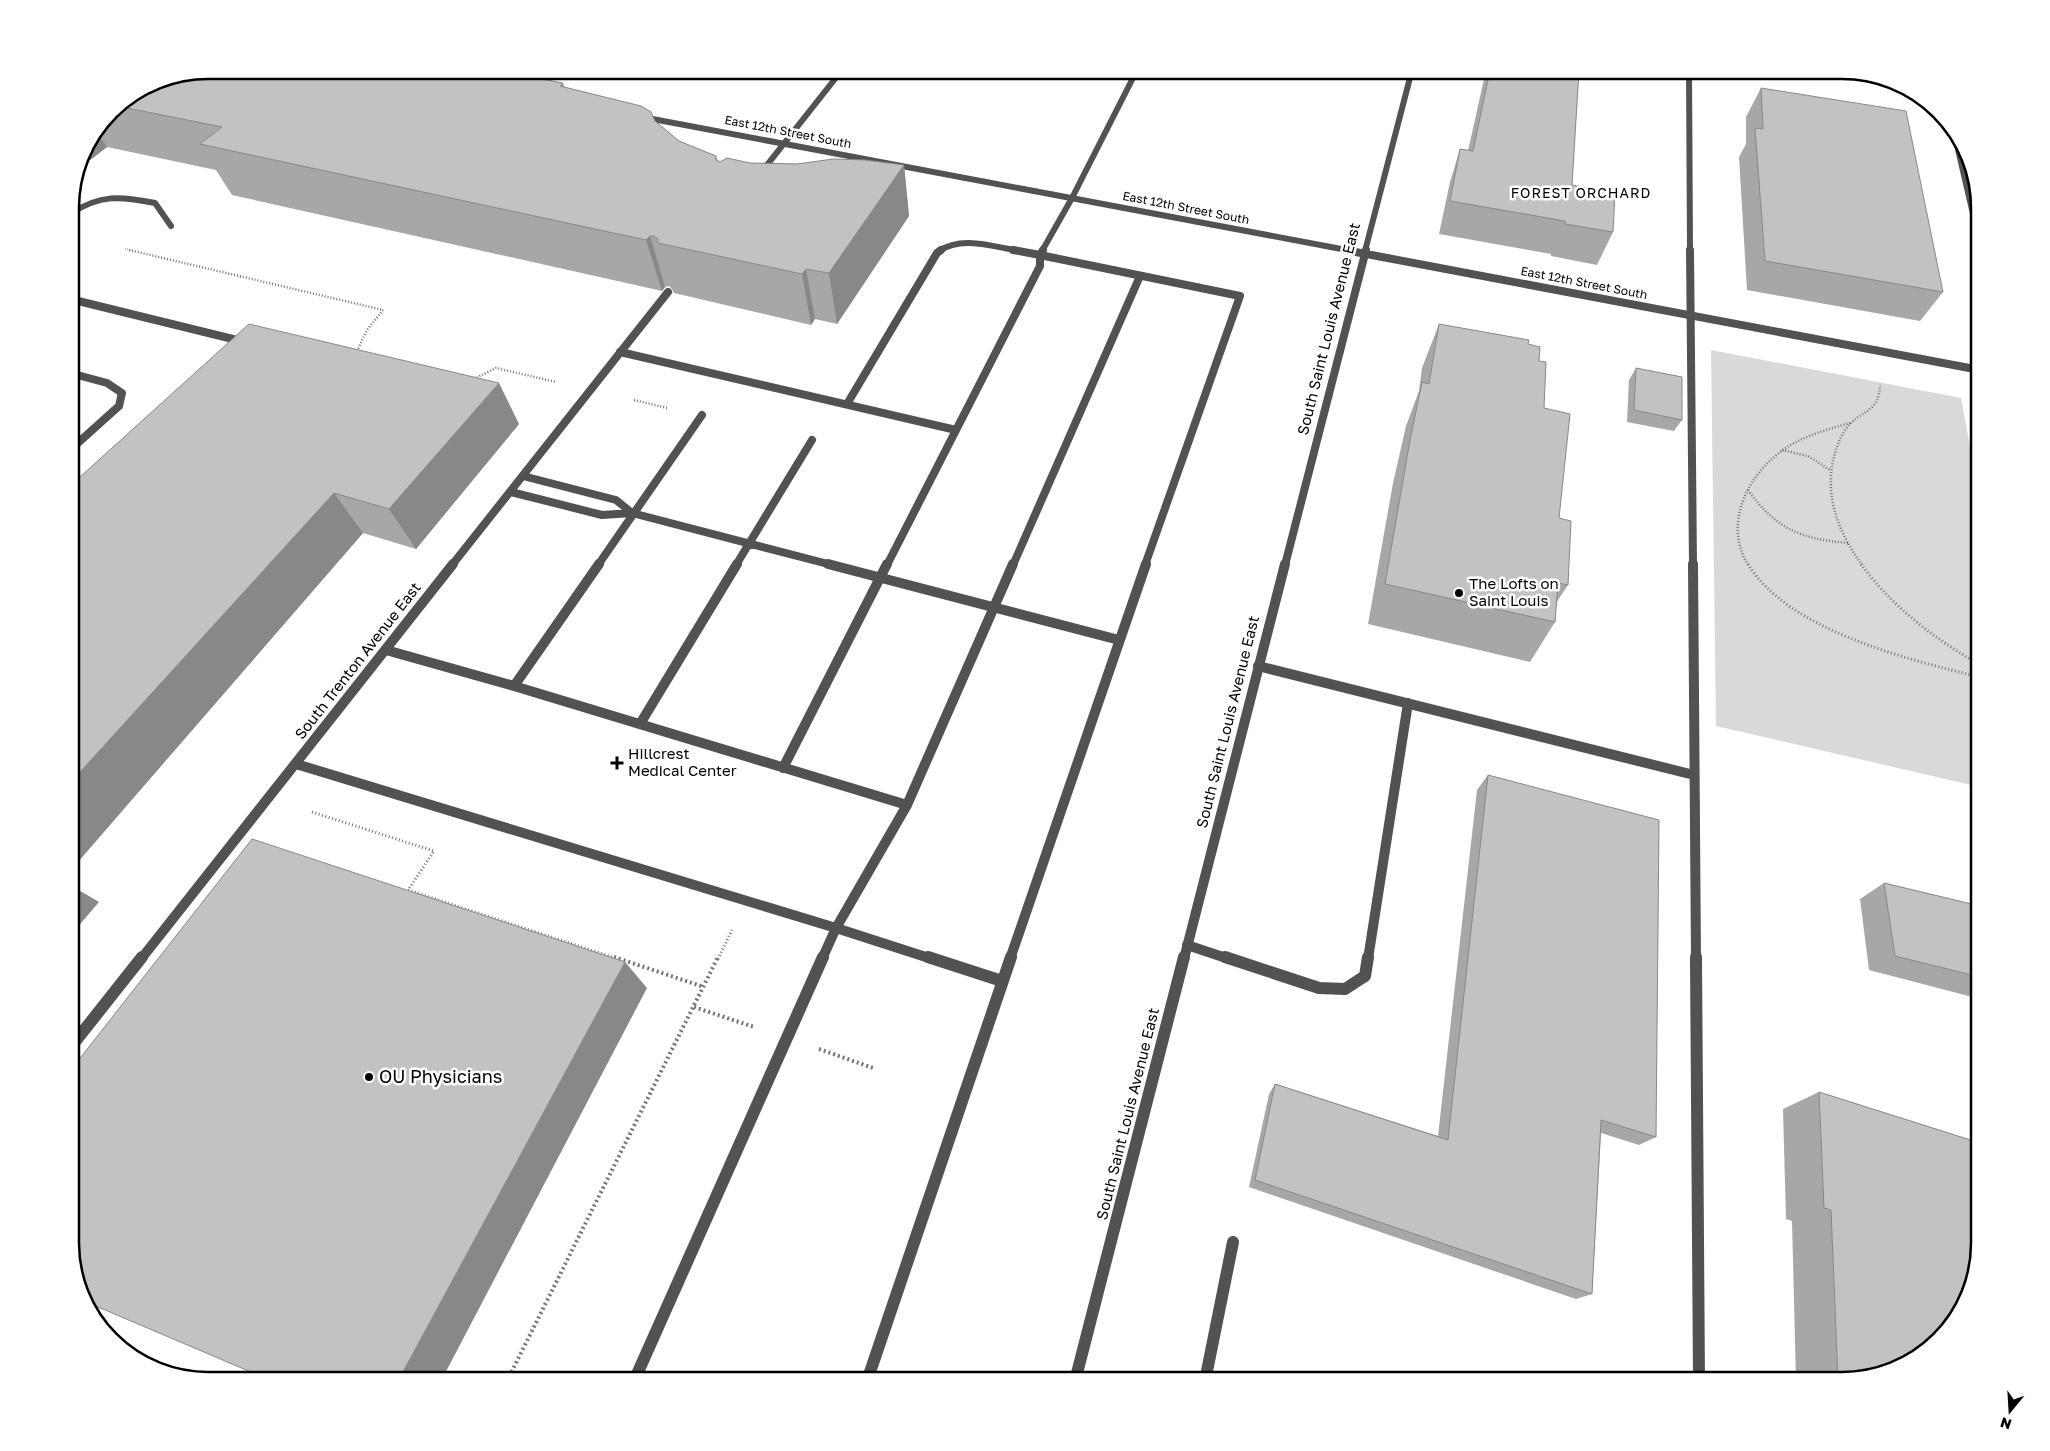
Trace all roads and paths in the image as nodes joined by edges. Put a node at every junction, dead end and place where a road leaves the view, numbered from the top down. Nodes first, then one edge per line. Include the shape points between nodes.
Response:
1 (531, 79) edge
2 (834, 79) edge
3 (1132, 79) edge
4 (1410, 79) edge
5 (1689, 79) edge
6 (515, 94) edge
7 (631, 115) edge
8 (784, 143) junction
9 (1959, 155) edge
10 (758, 177) edge
11 (1072, 198) junction
12 (1971, 204) edge
13 (79, 209) edge
14 (171, 226) dead end
15 (125, 249) dead end
16 (1364, 253) junction
17 (1040, 255) junction
18 (1140, 276) junction
19 (668, 292) edge
20 (79, 301) edge
21 (1690, 314) junction
22 (254, 344) edge
23 (620, 352) junction
24 (355, 357) edge
25 (1971, 368) edge
26 (79, 376) edge
27 (470, 380) edge
28 (1880, 381) dead end
29 (563, 383) dead end
30 (847, 404) junction
31 (702, 416) dead end
32 (1850, 423) junction
33 (956, 430) junction
34 (812, 440) dead end
35 (79, 442) edge
36 (1782, 450) junction
37 (1831, 470) junction
38 (523, 476) junction
39 (1748, 490) junction
40 (511, 492) junction
41 (632, 513) junction
42 (750, 543) junction
43 (1849, 543) junction
44 (880, 578) junction
45 (994, 607) junction
46 (1119, 640) junction
47 (386, 650) junction
48 (1971, 659) edge
49 (1258, 666) junction
50 (1971, 675) edge
51 (514, 686) junction
52 (1408, 704) junction
53 (640, 724) junction
54 (296, 764) junction
55 (783, 768) junction
56 (1694, 774) junction
57 (907, 805) junction
58 (312, 812) dead end
59 (747, 901) junction
60 (836, 928) junction
61 (1186, 945) junction
62 (1002, 981) junction
63 (704, 987) junction
64 (79, 1037) edge
65 (1233, 1242) dead end
66 (512, 1372) edge
67 (638, 1372) edge
68 (870, 1372) edge
69 (1076, 1372) edge
70 (1207, 1372) edge
71 (1699, 1372) edge

1 - 6 street
2 - 8 street
3 - 11 street
4 - 16 street, South Saint Louis Avenue East
5 - 21 street
7 - 8 street, East 12th Street South
8 - 10 street
8 - 11 street, East 12th Street South
9 - 12 street
11 - 16 street, East 12th Street South
11 - 17 street
13 - 14 street via 95,200 124,196 155,203
15 - 24 path via 383,310 368,327
16 - 21 street, East 12th Street South
16 - 49 street, South Saint Louis Avenue East
17 - 18 street
17 - 30 street via 969,242 942,249
17 - 33 street via 1040,266
18 - 45 street
18 - 46 street via 1240,296
19 - 23 street, South Trenton Avenue East
20 - 22 street
21 - 25 street, East 12th Street South
21 - 56 street
23 - 30 street
23 - 38 street, South Trenton Avenue East
26 - 35 street via 107,383 122,393 119,406
27 - 29 path via 496,368
28 - 32 path via 1876,404
30 - 33 street
31 - 41 street
32 - 36 path via 1820,430
32 - 37 path via 1839,441
33 - 44 street
34 - 42 street
36 - 37 path via 1800,452 1819,460
36 - 39 path via 1768,462
37 - 43 path via 1832,503
38 - 40 street, South Trenton Avenue East
38 - 41 street via 616,500
39 - 43 path via 1759,506 1780,525 1798,535 1819,541
39 - 50 path via 1739,511 1737,536 1753,574 1778,598 1850,638
40 - 41 street via 602,515
40 - 47 street, South Trenton Avenue East
41 - 42 street
41 - 51 street
42 - 44 street
42 - 53 street
43 - 48 path via 1869,573 1896,603 1928,631
44 - 45 street
44 - 55 street
45 - 46 street
45 - 57 street
46 - 62 street
47 - 51 street
47 - 54 street, South Trenton Avenue East
49 - 52 street
49 - 61 street, South Saint Louis Avenue East
51 - 53 street
52 - 56 street
52 - 61 street via 1365,976 1345,989 1319,988
53 - 55 street
54 - 59 street
54 - 64 street, South Trenton Avenue East
55 - 57 street
56 - 71 street
57 - 60 street
58 - 63 path via 434,851 408,890
59 - 60 street
59 - 63 path
60 - 62 street
60 - 67 street
61 - 69 street, South Saint Louis Avenue East
62 - 68 street
63 - 66 path
65 - 70 street

